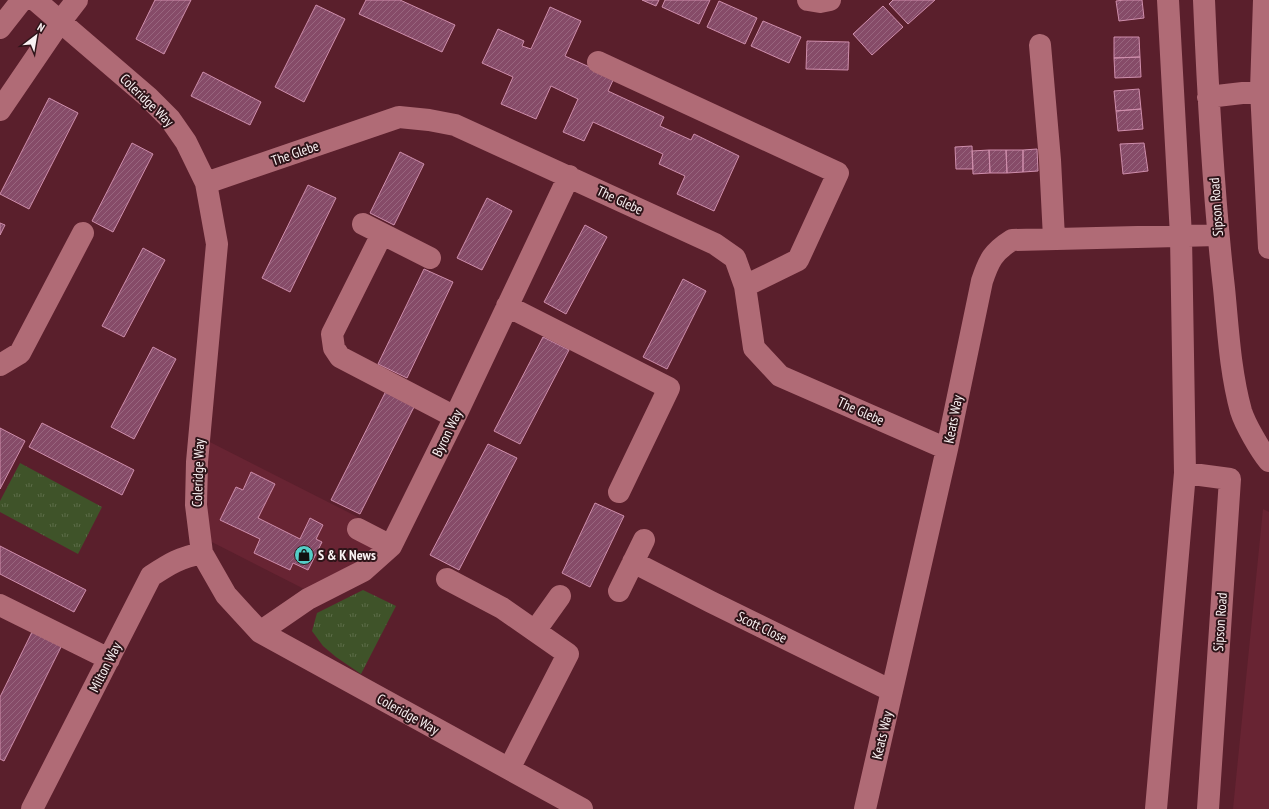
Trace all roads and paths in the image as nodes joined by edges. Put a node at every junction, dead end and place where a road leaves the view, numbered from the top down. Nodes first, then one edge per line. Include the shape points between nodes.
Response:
1 (22, 0) edge
2 (35, 0) edge
3 (77, 0) edge
4 (808, 0) edge
5 (830, 0) edge
6 (1168, 0) edge
7 (1204, 0) edge
8 (1264, 0) edge
9 (60, 22) junction
10 (0, 28) edge
11 (1040, 45) dead end
12 (598, 62) dead end
13 (1265, 90) edge
14 (1208, 97) junction
15 (0, 110) edge
16 (569, 176) junction
17 (206, 183) junction
18 (83, 233) dead end
19 (1218, 235) junction
20 (1181, 236) junction
21 (1054, 238) junction
22 (1269, 248) edge
23 (430, 258) dead end
24 (745, 286) junction
25 (507, 306) junction
26 (0, 365) edge
27 (455, 417) junction
28 (947, 449) junction
29 (1269, 461) edge
30 (1185, 473) junction
31 (619, 492) dead end
32 (358, 529) dead end
33 (644, 540) dead end
34 (391, 546) junction
35 (202, 553) junction
36 (633, 562) junction
37 (447, 579) dead end
38 (619, 591) dead end
39 (560, 596) dead end
40 (0, 605) edge
41 (535, 631) junction
42 (260, 632) junction
43 (109, 660) junction
44 (892, 691) junction
45 (509, 769) junction
46 (32, 809) edge
47 (581, 809) edge
48 (865, 809) edge
49 (1156, 809) edge
50 (1208, 809) edge

1 - 10 street
2 - 9 street, Coleridge Way
3 - 9 street
4 - 5 street
6 - 20 street
7 - 14 street, Sipson Road
8 - 13 street
9 - 15 street
9 - 17 street, Coleridge Way via 170,119 186,142
11 - 21 street
12 - 24 street via 838,173 798,260
13 - 14 street
13 - 22 street
14 - 19 street, Sipson Road
16 - 17 street, The Glebe via 455,125 399,117
16 - 24 street, The Glebe via 716,244 735,258
16 - 25 street, Byron Way
17 - 35 street, Coleridge Way via 217,244 197,462 196,505
18 - 26 street via 20,353
19 - 20 street, Keats Way
19 - 29 street, Sipson Road via 1233,372 1241,412
20 - 21 street, Keats Way
20 - 30 street
21 - 28 street, Keats Way via 1012,240 1000,247 987,266 980,288
23 - 27 street via 372,229 332,334 334,348 340,357
24 - 28 street, The Glebe via 754,348 780,376
25 - 27 street, Byron Way
25 - 31 street via 669,388
27 - 34 street, Byron Way
28 - 44 street, Keats Way
30 - 49 street
30 - 50 street, Sipson Road via 1230,479
32 - 34 street
33 - 36 street
34 - 42 street, Byron Way via 363,571 308,599
35 - 42 street, Coleridge Way via 226,595
35 - 43 street, Milton Way via 173,562 151,576
36 - 38 street
36 - 44 street, Scott Close
37 - 41 street via 502,608
39 - 41 street
40 - 43 street
41 - 45 street via 568,654
42 - 45 street, Coleridge Way
43 - 46 street, Milton Way
44 - 48 street, Keats Way
45 - 47 street, Coleridge Way

